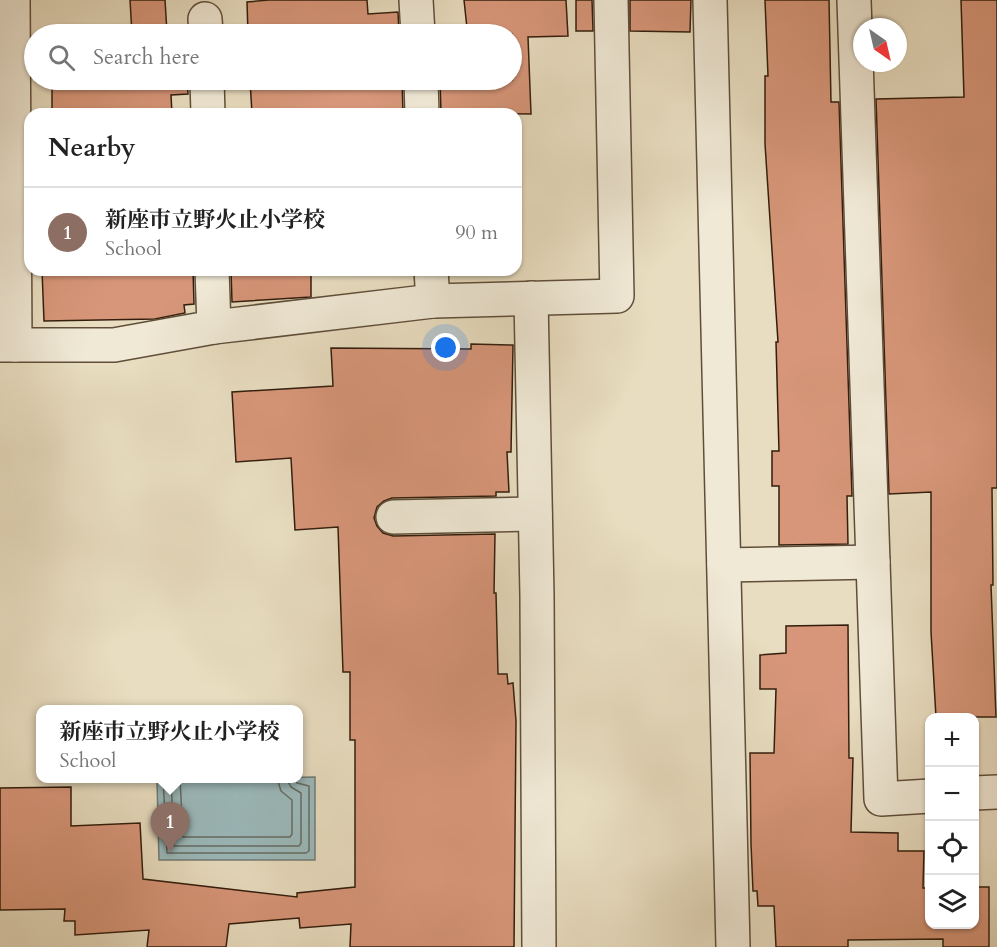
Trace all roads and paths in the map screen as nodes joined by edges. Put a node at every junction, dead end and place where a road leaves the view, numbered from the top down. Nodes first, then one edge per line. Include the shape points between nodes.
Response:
1 (13, 0) edge
2 (416, 0) edge
3 (611, 0) edge
4 (710, 0) edge
5 (854, 0) edge
6 (417, 24) edge
7 (207, 90) edge
8 (421, 90) edge
9 (208, 108) edge
10 (422, 108) edge
11 (212, 276) edge
12 (432, 286) edge
13 (531, 298) junction
14 (214, 327) junction
15 (7, 345) edge
16 (535, 514) junction
17 (393, 517) dead end
18 (873, 562) junction
19 (724, 565) junction
20 (997, 792) edge
21 (979, 793) edge
22 (925, 796) edge
23 (539, 947) edge
24 (733, 947) edge

1 - 15 street
2 - 6 street
3 - 13 street via 617,296
4 - 19 street
5 - 18 street
7 - 9 street
8 - 10 street
11 - 14 street
12 - 13 street
12 - 14 street
13 - 16 street
14 - 15 street via 114,345
16 - 17 street
16 - 23 street
18 - 19 street
18 - 22 street via 881,799
19 - 24 street
20 - 21 street

